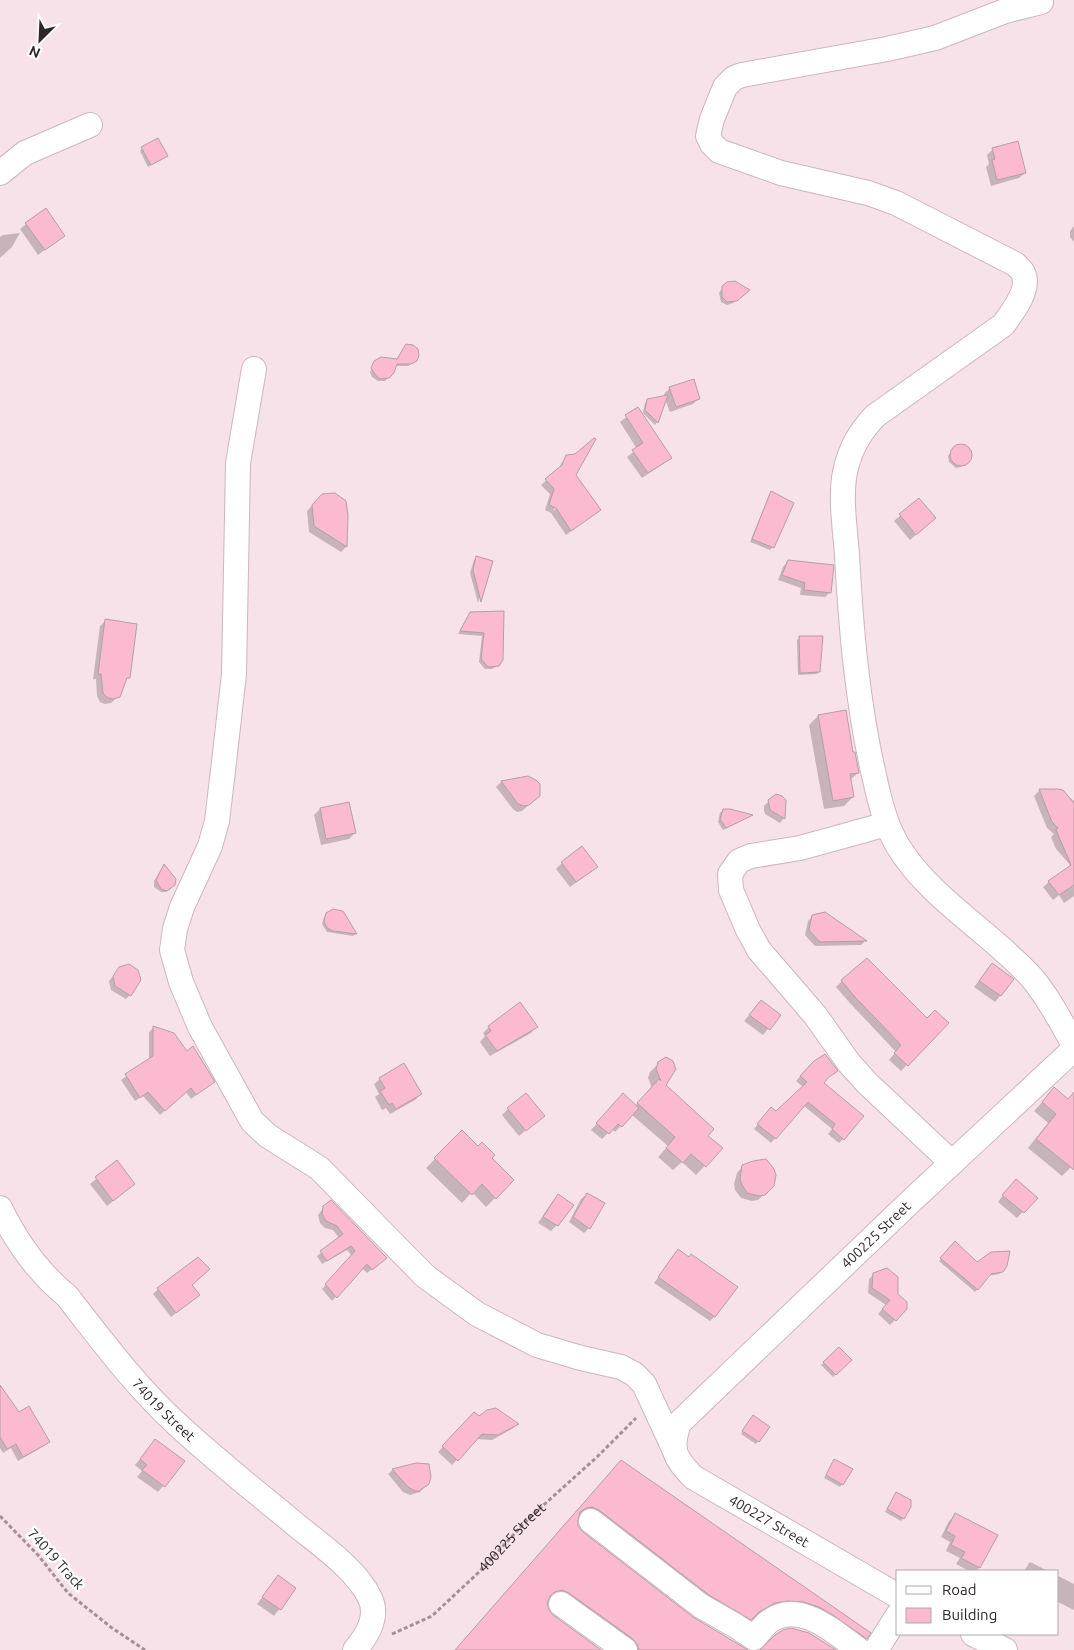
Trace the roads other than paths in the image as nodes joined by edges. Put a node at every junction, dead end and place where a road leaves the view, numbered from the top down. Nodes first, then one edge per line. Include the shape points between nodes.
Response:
1 (1041, 2) dead end
2 (90, 125) dead end
3 (0, 174) edge
4 (254, 369) dead end
5 (887, 824) junction
6 (1074, 1045) edge
7 (1074, 1049) edge
8 (952, 1163) junction
9 (0, 1208) edge
10 (675, 1451) junction
11 (591, 1521) dead end
12 (896, 1595) edge
13 (561, 1604) dead end
14 (896, 1618) edge
15 (974, 1635) edge
16 (750, 1644) edge
17 (356, 1650) edge
18 (625, 1650) edge
19 (859, 1650) edge
20 (876, 1650) edge
21 (1005, 1650) edge

1 - 5 street via 1005,11 934,38 734,78 725,87 709,129 710,140 719,151 781,173 868,193 896,204 1015,264 1023,272 1025,285 1018,304 1003,325 875,416 851,449 845,473 851,636 865,735
2 - 3 street via 25,153
4 - 10 street, 400227 Street via 238,464 234,674 217,821 210,846 175,929 172,950 181,982 200,1027 252,1121 268,1136 319,1168 425,1276 477,1314 537,1345 621,1367 634,1374 644,1384
5 - 6 street via 898,848 929,885 1032,978
5 - 8 street via 739,861 730,874 731,890 759,950 815,1015 849,1062
7 - 8 street, 400225 Street
8 - 10 street, 400225 Street via 679,1423 674,1440
9 - 17 street, 74019 Street via 40,1270 67,1296 143,1391 360,1582 372,1601 374,1616
10 - 12 street, 400227 Street via 693,1477
11 - 16 street via 701,1606 736,1626
13 - 18 street
14 - 20 street
15 - 21 street
16 - 19 street via 766,1623 792,1614 823,1624

